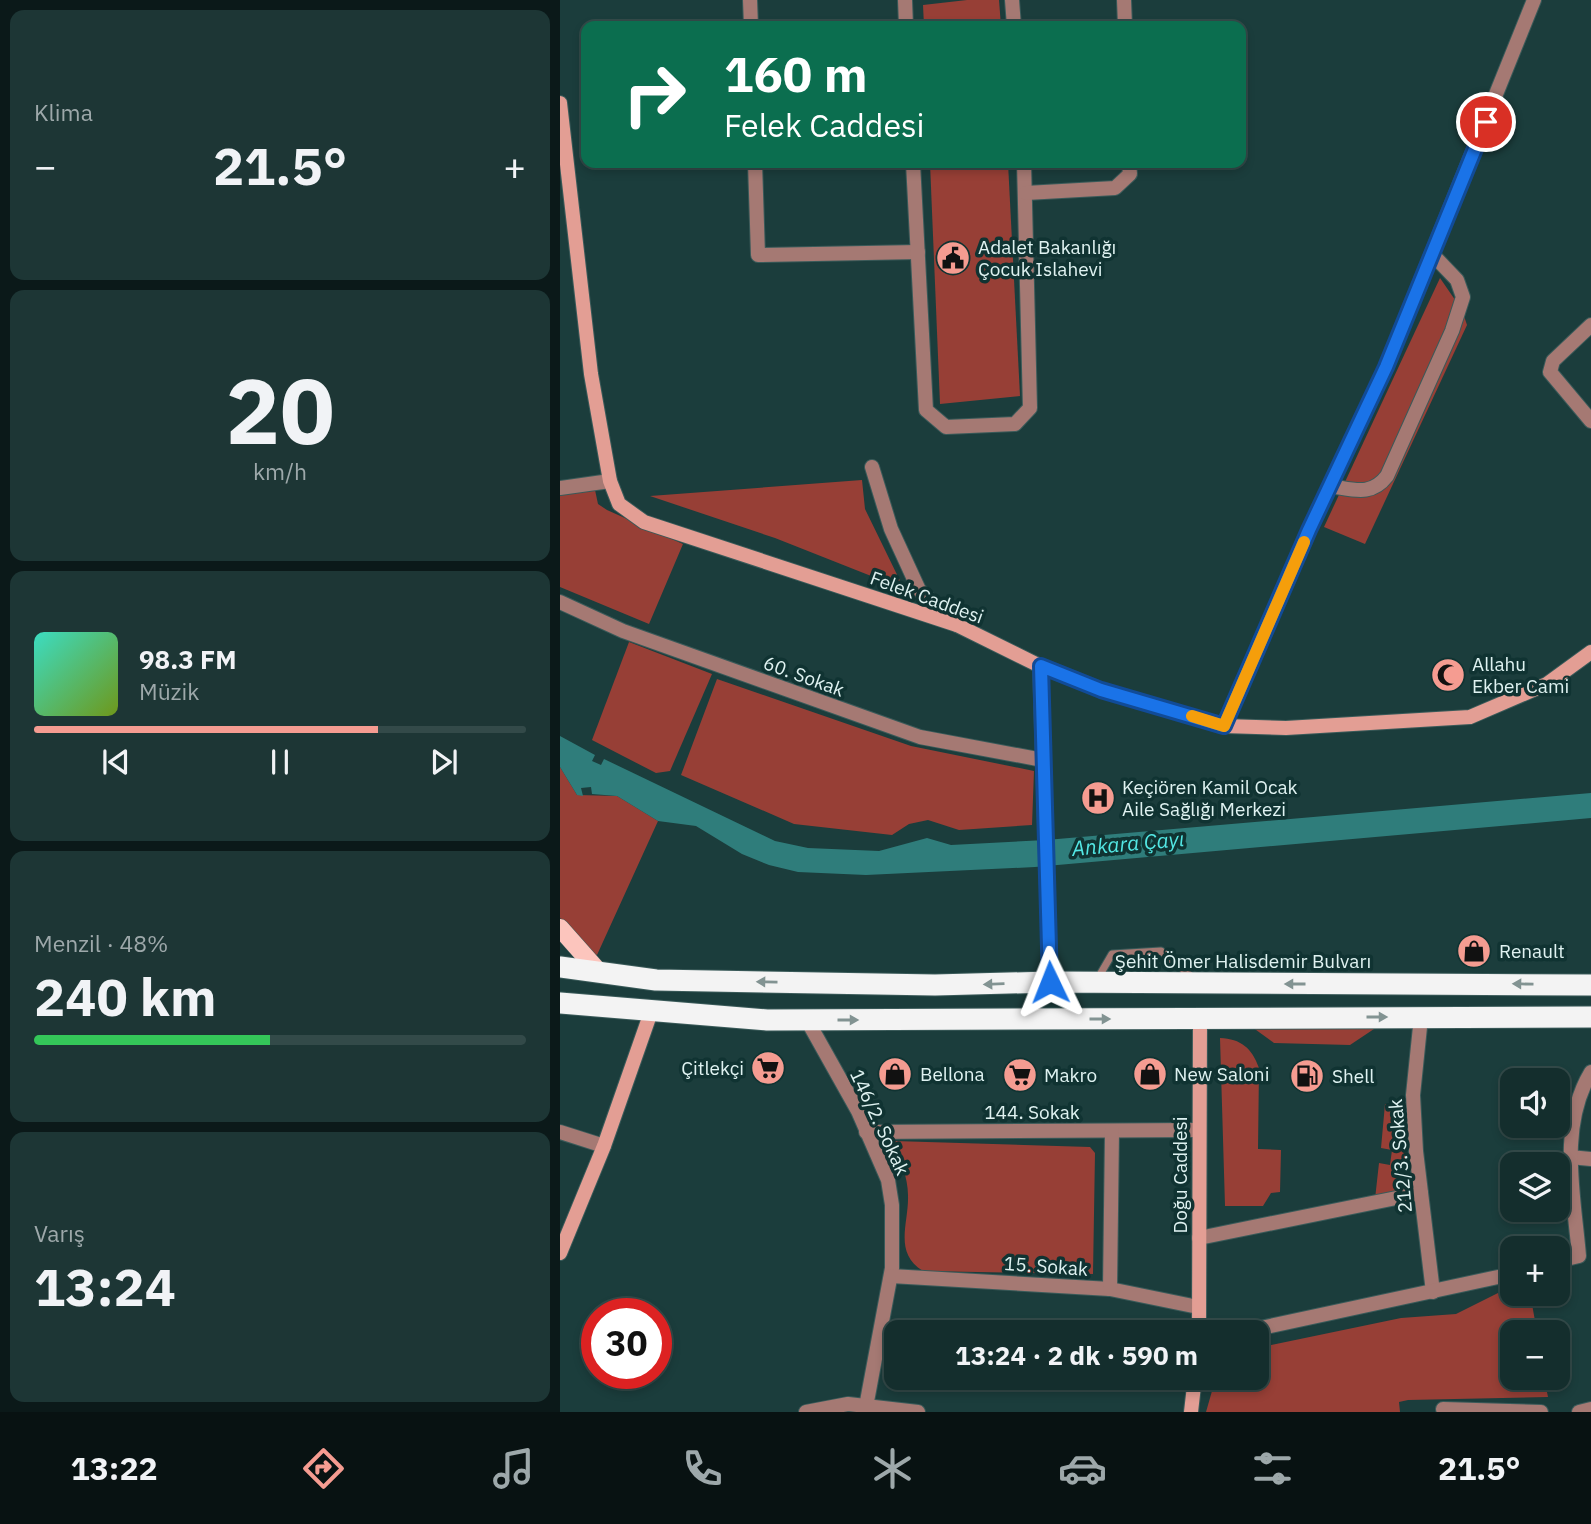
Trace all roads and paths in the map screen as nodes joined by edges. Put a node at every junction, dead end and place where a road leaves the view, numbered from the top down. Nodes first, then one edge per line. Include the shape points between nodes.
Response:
1 (750, 0) edge
2 (905, 0) edge
3 (1012, 0) edge
4 (1124, 0) edge
5 (1534, 0) edge
6 (751, 21) edge
7 (906, 21) edge
8 (1014, 21) edge
9 (1125, 21) edge
10 (560, 103) edge
11 (755, 168) edge
12 (913, 168) edge
13 (1024, 168) edge
14 (1129, 168) edge
15 (560, 175) edge
16 (560, 192) edge
17 (1026, 193) junction
18 (574, 206) junction
19 (918, 252) junction
20 (1432, 254) junction
21 (1591, 325) edge
22 (1591, 421) edge
23 (872, 467) dead end
24 (610, 481) junction
25 (1330, 485) junction
26 (560, 488) edge
27 (560, 602) edge
28 (957, 625) junction
29 (1591, 652) edge
30 (1041, 666) junction
31 (1224, 726) junction
32 (1043, 760) junction
33 (560, 928) edge
34 (560, 967) edge
35 (599, 972) junction
36 (1050, 982) junction
37 (1096, 983) junction
38 (1201, 985) junction
39 (1591, 985) edge
40 (560, 1003) edge
41 (651, 1012) junction
42 (1421, 1017) junction
43 (1591, 1017) edge
44 (1200, 1018) junction
45 (807, 1020) junction
46 (1591, 1072) edge
47 (1199, 1130) junction
48 (1112, 1131) junction
49 (560, 1132) edge
50 (866, 1132) junction
51 (604, 1146) junction
52 (1570, 1157) junction
53 (1591, 1159) edge
54 (1421, 1192) junction
55 (1199, 1238) junction
56 (560, 1253) edge
57 (1585, 1255) edge
58 (891, 1276) junction
59 (1500, 1277) edge
60 (1110, 1289) junction
61 (1433, 1293) junction
62 (1198, 1307) junction
63 (1199, 1320) edge
64 (1269, 1326) edge
65 (1194, 1390) edge
66 (865, 1409) edge
67 (1443, 1409) dead end
68 (1591, 1409) edge
69 (806, 1412) edge
70 (918, 1412) edge
71 (1191, 1412) edge
72 (1541, 1412) edge
73 (1579, 1412) edge

1 - 6 street
2 - 7 street
3 - 8 street
4 - 9 street
5 - 20 street
10 - 18 street, Felek Caddesi
11 - 19 street via 758,255
12 - 19 street
13 - 17 street
14 - 17 street via 1130,174 1115,188
15 - 18 street
16 - 18 street
17 - 19 street via 1030,408 1014,424 946,427 926,410
18 - 24 street, Felek Caddesi via 591,374
20 - 25 street via 1386,367
20 - 25 street via 1457,280 1463,297 1452,331 1387,477 1368,491
21 - 22 street via 1553,361 1550,372
23 - 28 street via 891,528 919,590
24 - 26 street
24 - 28 street, Felek Caddesi via 619,503 644,522
25 - 31 street
27 - 32 street, 60. Sokak via 623,631 920,737
28 - 30 street, Felek Caddesi
29 - 31 street, Felek Caddesi via 1547,684 1470,717 1286,728
30 - 31 street, Felek Caddesi via 1101,690
30 - 32 street
32 - 36 street
33 - 35 main road
34 - 35 highway, Şehit Ömer Halisdemir Bulvarı
36 -> 35 highway, Şehit Ömer Halisdemir Bulvarı via 935,985 656,980
36 - 37 highway, Şehit Ömer Halisdemir Bulvarı
37 - 38 highway, Şehit Ömer Halisdemir Bulvarı
37 - 38 lane via 1112,954 1161,951
39 -> 38 highway, Şehit Ömer Halisdemir Bulvarı
40 - 41 highway
41 - 45 highway
41 - 51 street
42 - 43 highway
44 -> 42 highway
42 - 54 street, 212/3. Sokak via 1413,1095
45 -> 44 highway
44 - 47 street, Doğu Caddesi
45 - 50 street, 146/2. Sokak
46 - 52 street via 1573,1118
47 - 48 street, 144. Sokak
47 - 55 street, Doğu Caddesi
48 - 50 street, 144. Sokak
48 - 60 street
49 - 51 street
50 - 58 street, 146/2. Sokak via 888,1180
51 - 56 street
52 - 53 street
52 - 57 street
54 - 55 street
54 - 61 street, 212/3. Sokak
55 - 62 street, Doğu Caddesi
58 - 60 street, 15. Sokak
58 - 66 street, 146/2. Sokak
59 - 61 street
60 - 62 street, 15. Sokak
61 - 64 street
62 - 63 street, Doğu Caddesi
65 - 71 street
66 - 69 street via 848,1404
66 - 70 street
67 - 72 street
68 - 73 street

